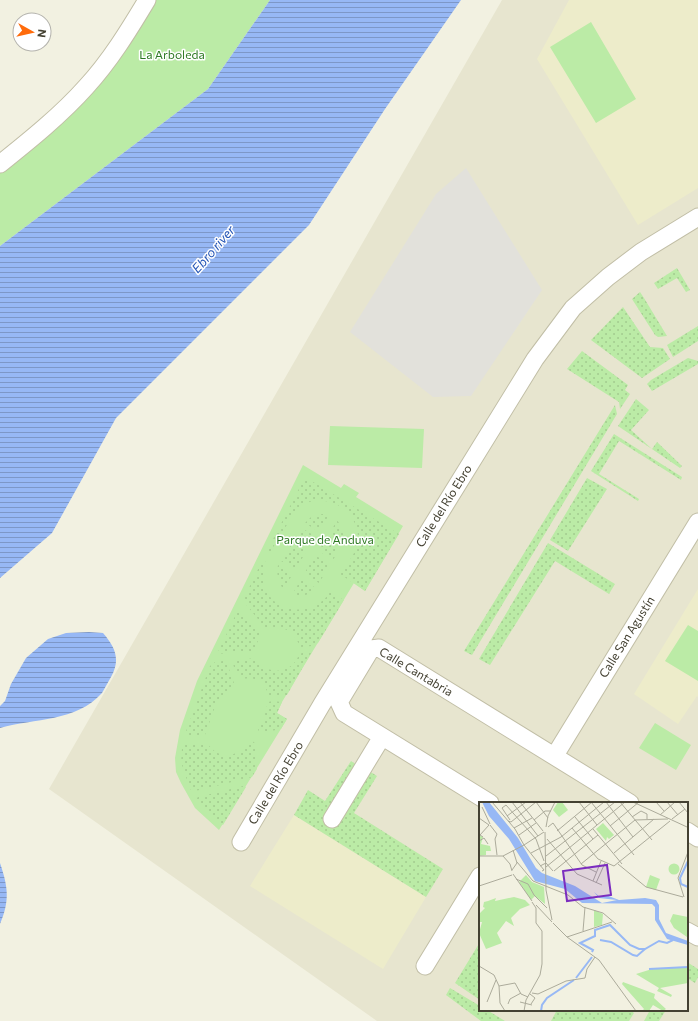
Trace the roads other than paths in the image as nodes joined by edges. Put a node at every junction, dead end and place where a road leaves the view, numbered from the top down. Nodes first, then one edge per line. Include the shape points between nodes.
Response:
1 (148, 0) edge
2 (0, 164) edge
3 (698, 217) edge
4 (698, 522) edge
5 (366, 634) junction
6 (322, 704) junction
7 (380, 740) junction
8 (557, 752) junction
9 (479, 802) edge
10 (488, 802) edge
11 (628, 802) edge
12 (639, 802) edge
13 (332, 819) dead end
14 (688, 833) edge
15 (698, 838) edge
16 (688, 839) edge
17 (241, 842) dead end
18 (698, 845) edge
19 (479, 878) edge
20 (688, 925) edge
21 (688, 931) edge
22 (698, 931) edge
23 (698, 937) edge
24 (425, 966) dead end

1 - 2 street via 124,40 87,86 63,111
3 - 5 street, Calle del Río Ebro via 641,252 573,308 532,363
4 - 8 street, Calle San Agustín
5 - 6 street, Calle del Río Ebro
5 - 8 street, Calle Cantabria
6 - 7 street
6 - 17 street, Calle del Río Ebro
7 - 9 street
7 - 13 street
8 - 12 street, Calle Cantabria
10 - 11 street, Calle Cantabria via 344,713 339,702 371,649 379,648
14 - 15 street
16 - 18 street
19 - 24 street
20 - 22 street
21 - 23 street

